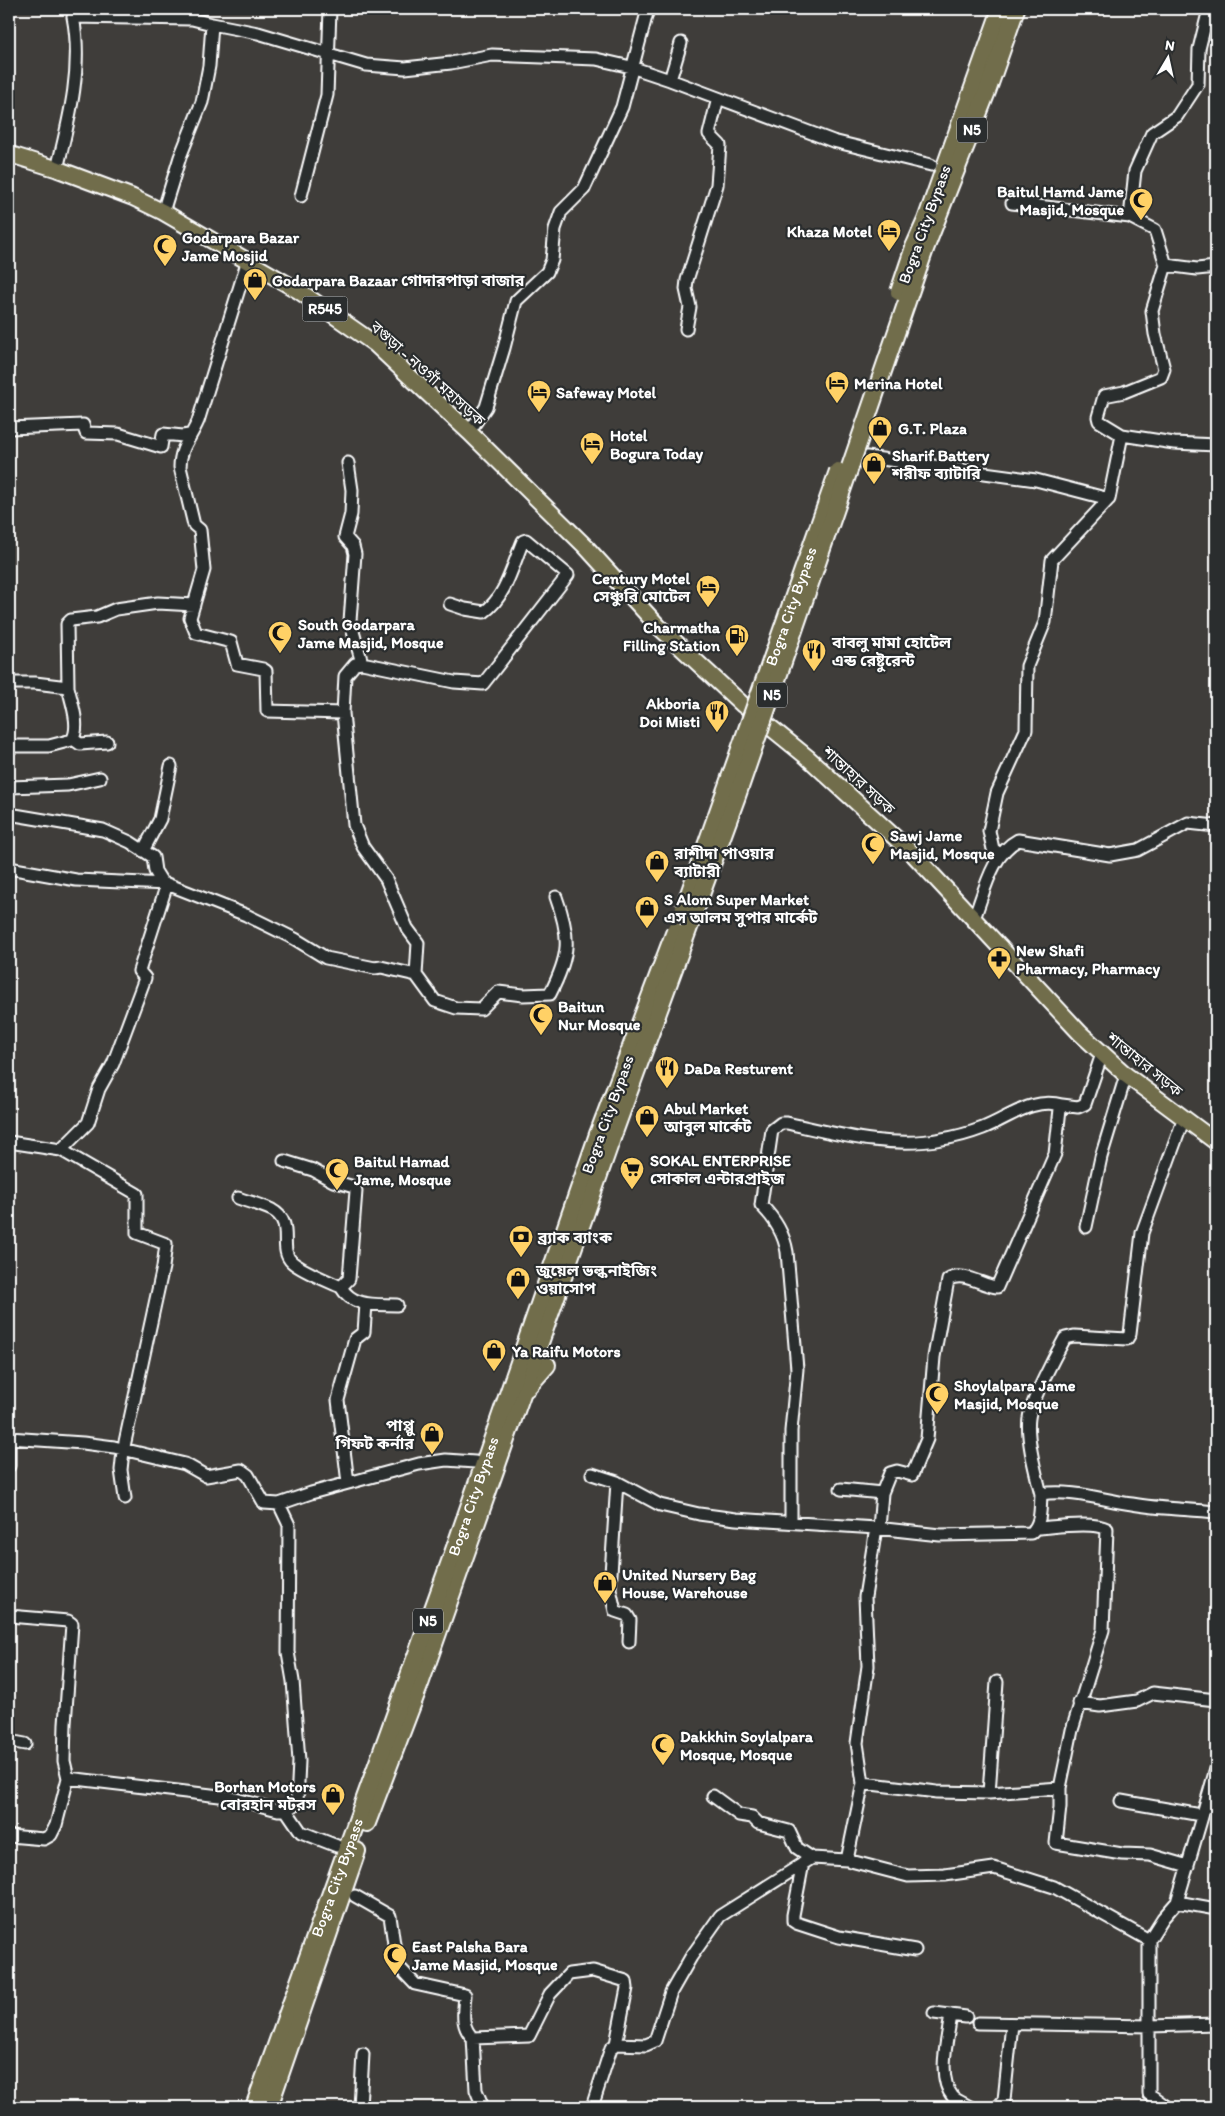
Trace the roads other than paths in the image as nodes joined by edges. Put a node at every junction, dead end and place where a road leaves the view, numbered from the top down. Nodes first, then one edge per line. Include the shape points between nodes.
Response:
1 (330, 9) edge
2 (648, 9) edge
3 (1001, 9) edge
4 (1016, 9) edge
5 (1209, 9) edge
6 (71, 13) edge
7 (212, 24) junction
8 (681, 42) dead end
9 (328, 55) junction
10 (631, 67) junction
11 (670, 80) junction
12 (980, 89) junction
13 (718, 98) junction
14 (9, 154) edge
15 (931, 165) dead end
16 (57, 169) junction
17 (301, 196) dead end
18 (1012, 203) dead end
19 (163, 212) junction
20 (1130, 217) junction
21 (248, 260) junction
22 (1166, 265) junction
23 (1216, 267) edge
24 (686, 329) dead end
25 (9, 428) edge
26 (469, 432) junction
27 (1122, 434) junction
28 (189, 435) junction
29 (1216, 445) edge
30 (867, 457) dead end
31 (348, 463) dead end
32 (1109, 499) junction
33 (586, 547) joint
34 (450, 604) dead end
35 (194, 605) junction
36 (362, 664) junction
37 (9, 683) edge
38 (68, 687) junction
39 (343, 713) junction
40 (73, 739) junction
41 (108, 742) dead end
42 (9, 746) edge
43 (171, 766) dead end
44 (100, 778) dead end
45 (9, 787) edge
46 (9, 814) edge
47 (1216, 826) edge
48 (143, 850) junction
49 (1000, 854) junction
50 (9, 868) edge
51 (165, 884) junction
52 (556, 897) dead end
53 (973, 920) junction
54 (416, 975) junction
55 (1102, 1054) junction
56 (1126, 1075) junction
57 (1062, 1105) junction
58 (1184, 1118) junction
59 (605, 1136) junction
60 (9, 1142) edge
61 (1216, 1142) edge
62 (61, 1150) junction
63 (284, 1161) dead end
64 (238, 1198) dead end
65 (1086, 1228) dead end
66 (341, 1287) junction
67 (366, 1304) junction
68 (397, 1304) dead end
69 (547, 1365) dead end
70 (521, 1394) junction
71 (9, 1438) edge
72 (123, 1451) junction
73 (475, 1462) dead end
74 (9, 1466) edge
75 (592, 1474) dead end
76 (617, 1482) junction
77 (348, 1483) junction
78 (841, 1489) dead end
79 (882, 1493) junction
80 (1041, 1494) junction
81 (125, 1498) dead end
82 (279, 1504) junction
83 (1216, 1512) edge
84 (791, 1521) junction
85 (877, 1528) junction
86 (1037, 1528) junction
87 (9, 1616) edge
88 (629, 1642) dead end
89 (997, 1682) dead end
90 (1216, 1700) edge
91 (1079, 1703) junction
92 (9, 1741) edge
93 (25, 1744) dead end
94 (1216, 1769) edge
95 (68, 1778) junction
96 (863, 1783) junction
97 (1060, 1788) junction
98 (989, 1794) junction
99 (713, 1796) dead end
100 (1121, 1801) dead end
101 (286, 1810) junction
102 (1201, 1816) junction
103 (9, 1836) edge
104 (337, 1846) dead end
105 (847, 1860) junction
106 (808, 1861) junction
107 (1188, 1866) junction
108 (355, 1896) dead end
109 (1177, 1902) junction
110 (1216, 1909) edge
111 (1149, 1940) junction
112 (915, 1950) dead end
113 (934, 2013) dead end
114 (951, 2015) junction
115 (966, 2017) dead end
116 (978, 2023) dead end
117 (1012, 2024) junction
118 (1216, 2024) edge
119 (1150, 2026) junction
120 (473, 2038) junction
121 (616, 2044) junction
122 (363, 2054) dead end
123 (254, 2107) edge
124 (269, 2107) edge
125 (360, 2107) edge
126 (483, 2107) edge
127 (592, 2107) edge
128 (970, 2107) edge
129 (998, 2107) edge
130 (1167, 2107) edge

1 - 9 street
2 - 10 street
3 - 12 highway, Bogra City Bypass / N5
4 - 12 highway, Bogra City Bypass / N5
5 - 20 street via 1199,48 1198,84 1177,116 1152,133 1148,140 1135,171
6 - 7 street
6 - 16 street via 77,39 76,69 69,121
7 - 9 street via 258,33
7 - 19 street via 202,102
8 - 11 street
9 - 10 street via 366,65 405,68 492,55 596,59
9 - 17 street via 327,95
10 - 11 street
10 - 26 street via 622,107 584,189 561,212 547,272 516,301 486,407
11 - 13 street
12 - 59 highway, Bogra City Bypass / N5, bridge via 926,220 920,248 864,398
13 - 15 street via 833,141
13 - 24 street via 709,130 720,145 716,186 687,280 690,307
14 - 16 main road, বগুড়া - নওগাঁ মহাসড়ক / R545
16 - 19 main road, বগুড়া - নওগাঁ মহাসড়ক / R545
18 - 20 street
19 - 21 main road, বগুড়া - নওগাঁ মহাসড়ক / R545
20 - 22 street via 1155,230
21 - 26 main road, বগুড়া - নওগাঁ মহাসড়ক / R545 via 299,290 375,344
21 - 28 street via 198,421
22 - 23 street via 1197,269
22 - 27 street via 1152,311 1154,334 1164,369 1161,377 1124,392 1104,396 1098,417 1099,421
25 - 28 street via 83,424 86,433 118,434 161,447 163,434
26 - 33 main road, বগুড়া - নওগাঁ মহাসড়ক / R545
27 - 29 street via 1174,443
27 - 32 street
28 - 35 street via 180,467 194,525 200,530 205,563
30 - 32 street via 1036,480
31 - 36 street via 352,490 351,514 345,536 353,546 354,554 350,621
32 - 49 street via 1052,560 1045,622 1027,666 1026,730 997,793 989,831 993,849
33 - 53 main road, শান্তাহার সড়ক / R545 via 658,626 913,854
34 - 36 street via 484,612 491,607 526,540 568,576 483,684 454,682
35 - 38 street via 158,603 70,620
35 - 39 street via 190,618 196,633 231,642 237,664 266,671 267,711
36 - 39 street via 355,664 345,676
37 - 38 street
38 - 40 street via 74,715
39 - 54 street via 354,825 386,879 407,928 418,943 420,952
40 - 41 street via 80,744
40 - 42 street via 48,746
43 - 48 street via 160,819
44 - 45 street via 68,785
46 - 48 street via 104,830
47 - 49 street via 1188,823 1138,850 1110,855 1018,840
48 - 51 street via 153,857 155,871
49 - 53 street
50 - 51 street via 76,880
51 - 54 street via 246,915 326,958
51 - 62 street via 139,971 145,978 131,1020 99,1089 88,1123
52 - 54 street via 565,922 566,946 564,966 550,994 498,992 481,1009 456,1008 435,1001
53 - 55 main road, শান্তাহার সড়ক / R545
55 - 56 main road, শান্তাহার সড়ক / R545
55 - 57 street via 1085,1104 1078,1107
56 - 58 main road, শান্তাহার সড়ক / R545
56 - 65 street via 1101,1157
57 - 79 street via 1054,1154 997,1287 971,1278 953,1277 948,1280 934,1357 927,1439 912,1475 897,1471 890,1473
57 - 84 street via 1036,1104 982,1128 942,1140 873,1142 787,1123 781,1123 772,1130 761,1205 785,1237 787,1252 797,1369 791,1431
58 - 61 main road, শান্তাহার সড়ক / R545
58 - 80 street via 1142,1233 1130,1334 1127,1339 1065,1338 1033,1404 1029,1419 1034,1468
59 - 70 highway, Bogra City Bypass / N5
59 - 123 highway, Bogra City Bypass / N5
60 - 62 street
62 - 72 street via 137,1194 137,1233 166,1244
63 - 66 street via 356,1190 349,1279
64 - 66 street via 280,1217 287,1233 284,1250 291,1261
66 - 67 street via 345,1294
67 - 68 street
67 - 77 street via 364,1332 355,1339 338,1400
69 - 70 highway
70 - 124 highway, Bogra City Bypass / N5 via 423,1675 359,1844
71 - 72 street via 83,1443
71 - 74 street
72 - 81 street via 121,1470
72 - 82 street via 185,1464 206,1476 241,1470 248,1475 264,1504
73 - 77 street via 446,1460 420,1464
75 - 76 street
76 - 84 street via 660,1505 699,1514
76 - 88 street via 610,1589 615,1610 630,1620
77 - 82 street
78 - 79 street
79 - 85 street
80 - 83 street via 1067,1493 1135,1505
80 - 86 street
82 - 101 street via 289,1526 288,1652 299,1761 297,1803
84 - 85 street
85 - 86 street via 940,1535 1031,1533
85 - 96 street via 865,1597 868,1666 857,1743
86 - 91 street via 1088,1526 1107,1529 1102,1630
87 - 95 street via 72,1624 64,1760
89 - 98 street
90 - 91 street via 1153,1693 1136,1702 1100,1706
91 - 97 street
92 - 93 street
94 - 102 street
95 - 101 street via 228,1797
95 - 103 street via 51,1835 35,1840
96 - 98 street via 937,1792
96 - 105 street
97 - 98 street
97 - 107 street via 1056,1843 1122,1854 1150,1855
99 - 106 street via 739,1815 789,1831 796,1848
100 - 102 street
101 - 104 street via 301,1832
102 - 107 street
105 - 106 street
105 - 111 street via 908,1876 994,1868 1054,1887
106 - 112 street via 793,1915 796,1924 839,1937
106 - 121 street via 720,1916 670,1992 652,2044
107 - 109 street
108 - 120 street via 390,1916 396,1965 415,1984 465,1995 463,2020
109 - 110 street
109 - 111 street
111 - 119 street
113 - 114 street
114 - 115 street
114 - 128 street via 946,2084 953,2097
116 - 117 street
117 - 119 street
117 - 129 street via 1004,2100
118 - 119 street
119 - 130 street via 1149,2094
120 - 121 street via 529,2036 550,1994 569,1974 593,1971 626,1981
120 - 126 street via 476,2090
121 - 127 street via 611,2048
122 - 125 street

